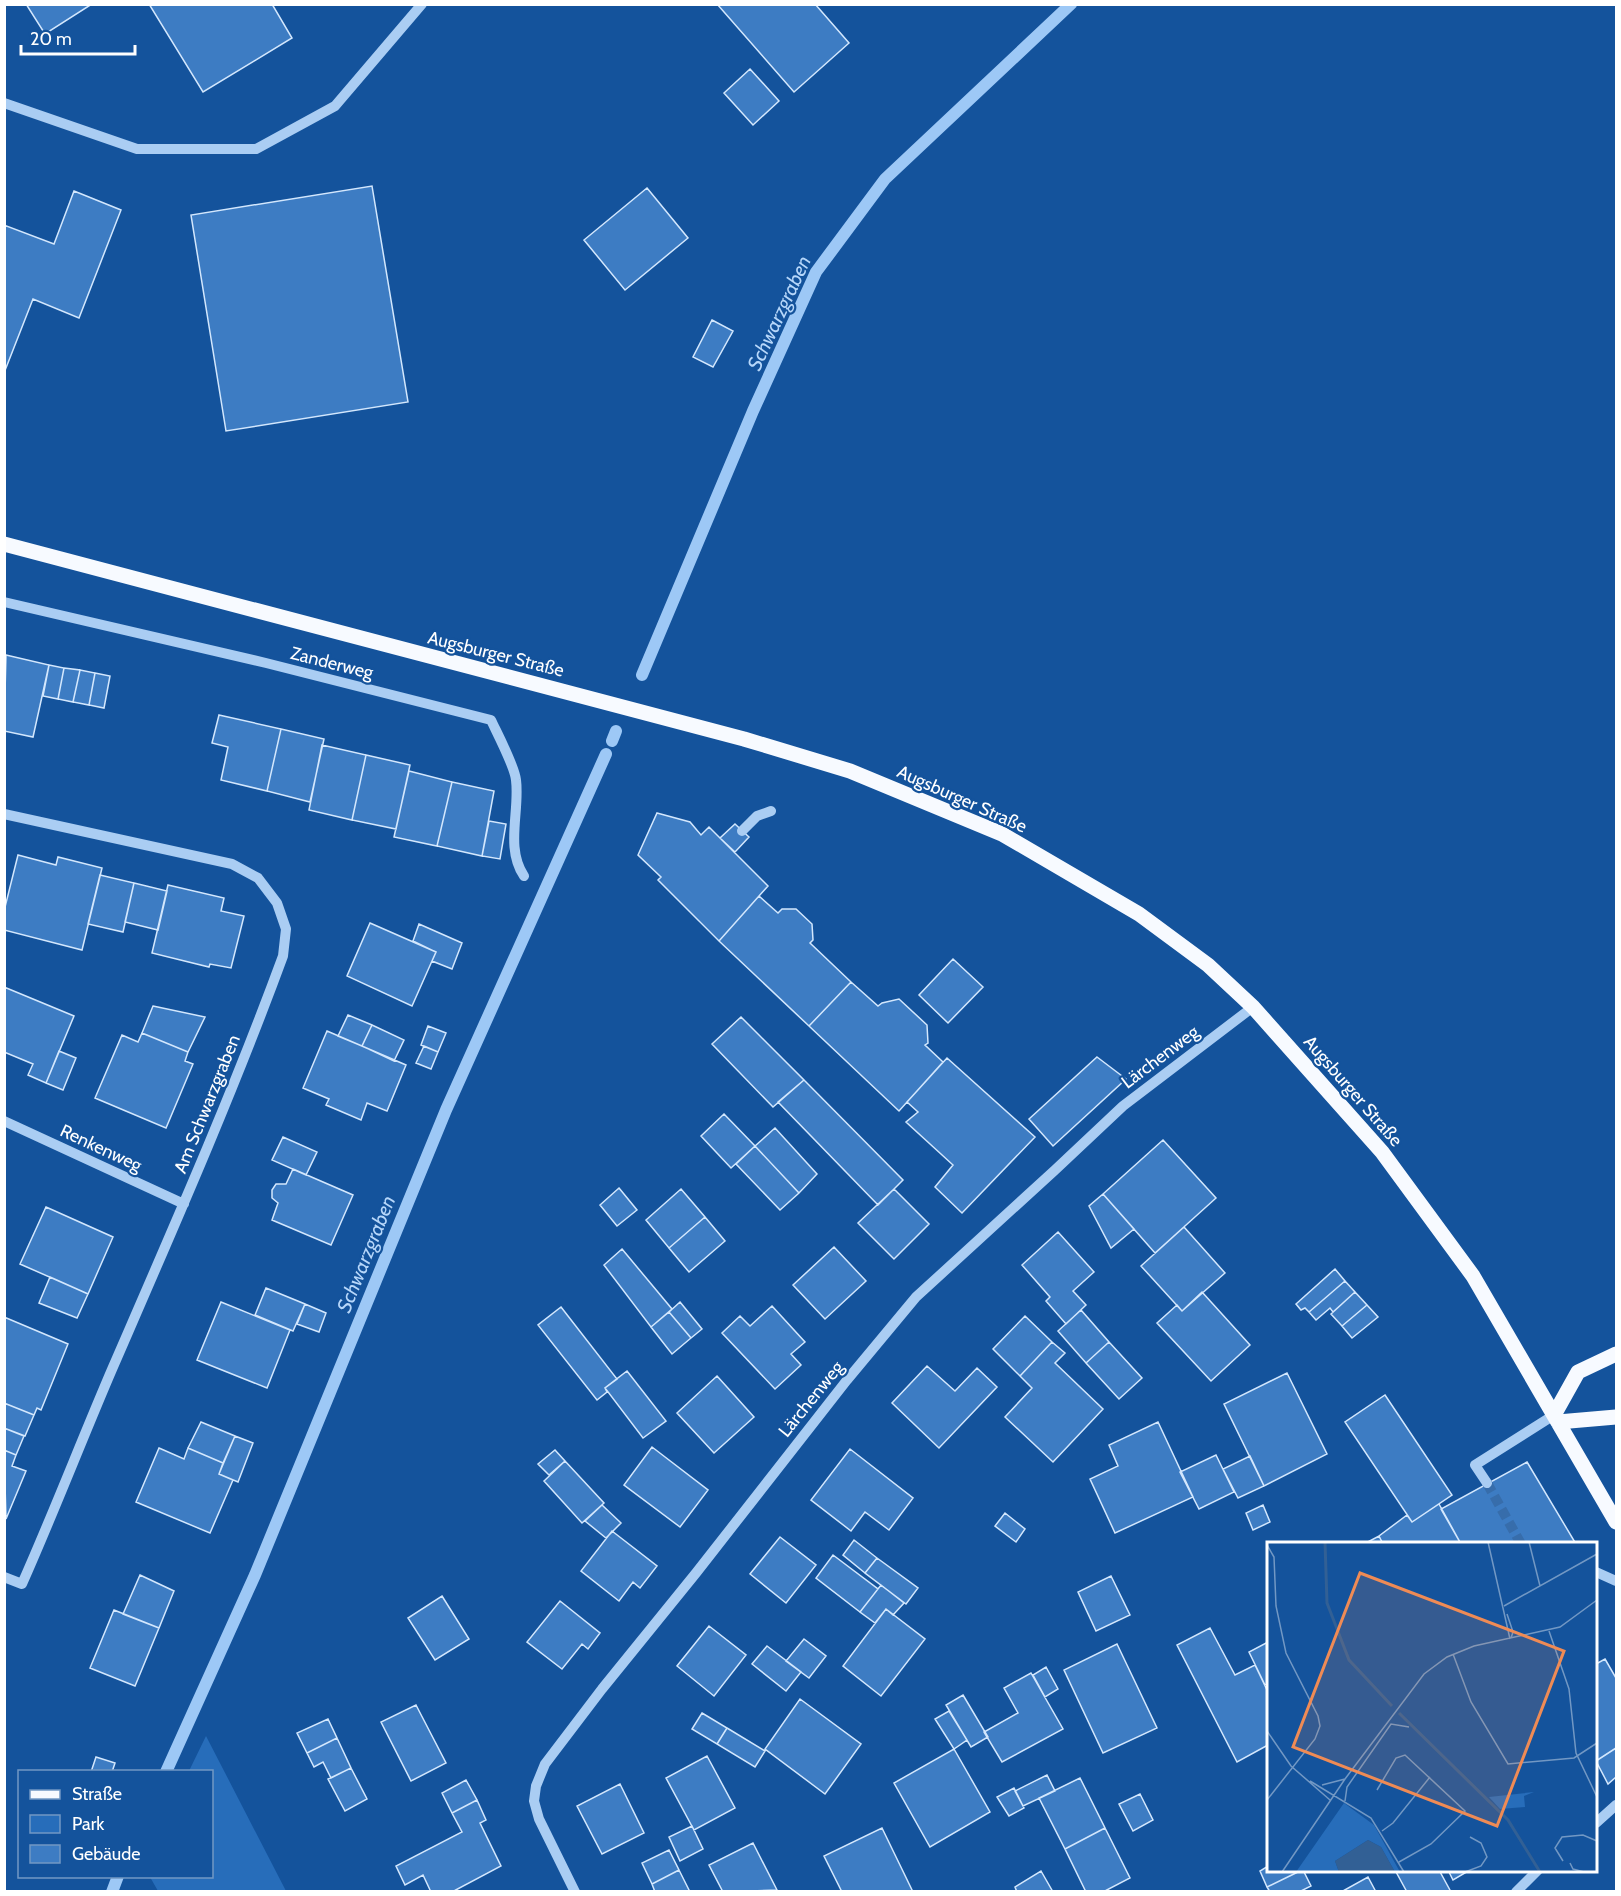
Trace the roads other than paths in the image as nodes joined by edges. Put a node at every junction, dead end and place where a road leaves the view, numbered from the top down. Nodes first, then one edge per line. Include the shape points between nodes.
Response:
1 (422, 4) edge
2 (4, 103) edge
3 (4, 544) edge
4 (4, 602) edge
5 (771, 811) dead end
6 (4, 814) edge
7 (742, 831) dead end
8 (524, 876) dead end
9 (1253, 1007) junction
10 (4, 1121) edge
11 (184, 1204) junction
12 (1617, 1354) edge
13 (1617, 1417) edge
14 (1556, 1419) junction
15 (1487, 1483) tunnel mouth
16 (1617, 1522) edge
17 (1597, 1572) edge
18 (4, 1577) edge
19 (1617, 1581) edge
20 (1617, 1805) edge
21 (1597, 1821) edge
22 (1536, 1872) edge
23 (575, 1892) edge
24 (1516, 1892) edge

1 - 2 street via 335,106 256,149 137,149
3 - 9 main road, Augsburger Straße via 744,739 850,771 1002,834 1139,914 1208,965
4 - 8 street, Zanderweg via 491,720 516,778 514,840 518,867
5 - 7 street via 757,816
6 - 11 street, Am Schwarzgraben via 232,864 258,878 277,903 286,929 283,956
9 - 14 main road, Augsburger Straße via 1382,1152 1473,1276
9 - 23 street, Lärchenweg via 1123,1106 915,1297 602,1689 545,1764 534,1801
10 - 11 street, Renkenweg
11 - 18 street, Am Schwarzgraben via 22,1584
12 - 14 main road via 1578,1372
13 - 14 main road
14 - 15 street via 1475,1465
14 - 16 main road, Augsburger Straße
17 - 19 street
20 - 21 street
22 - 24 street

